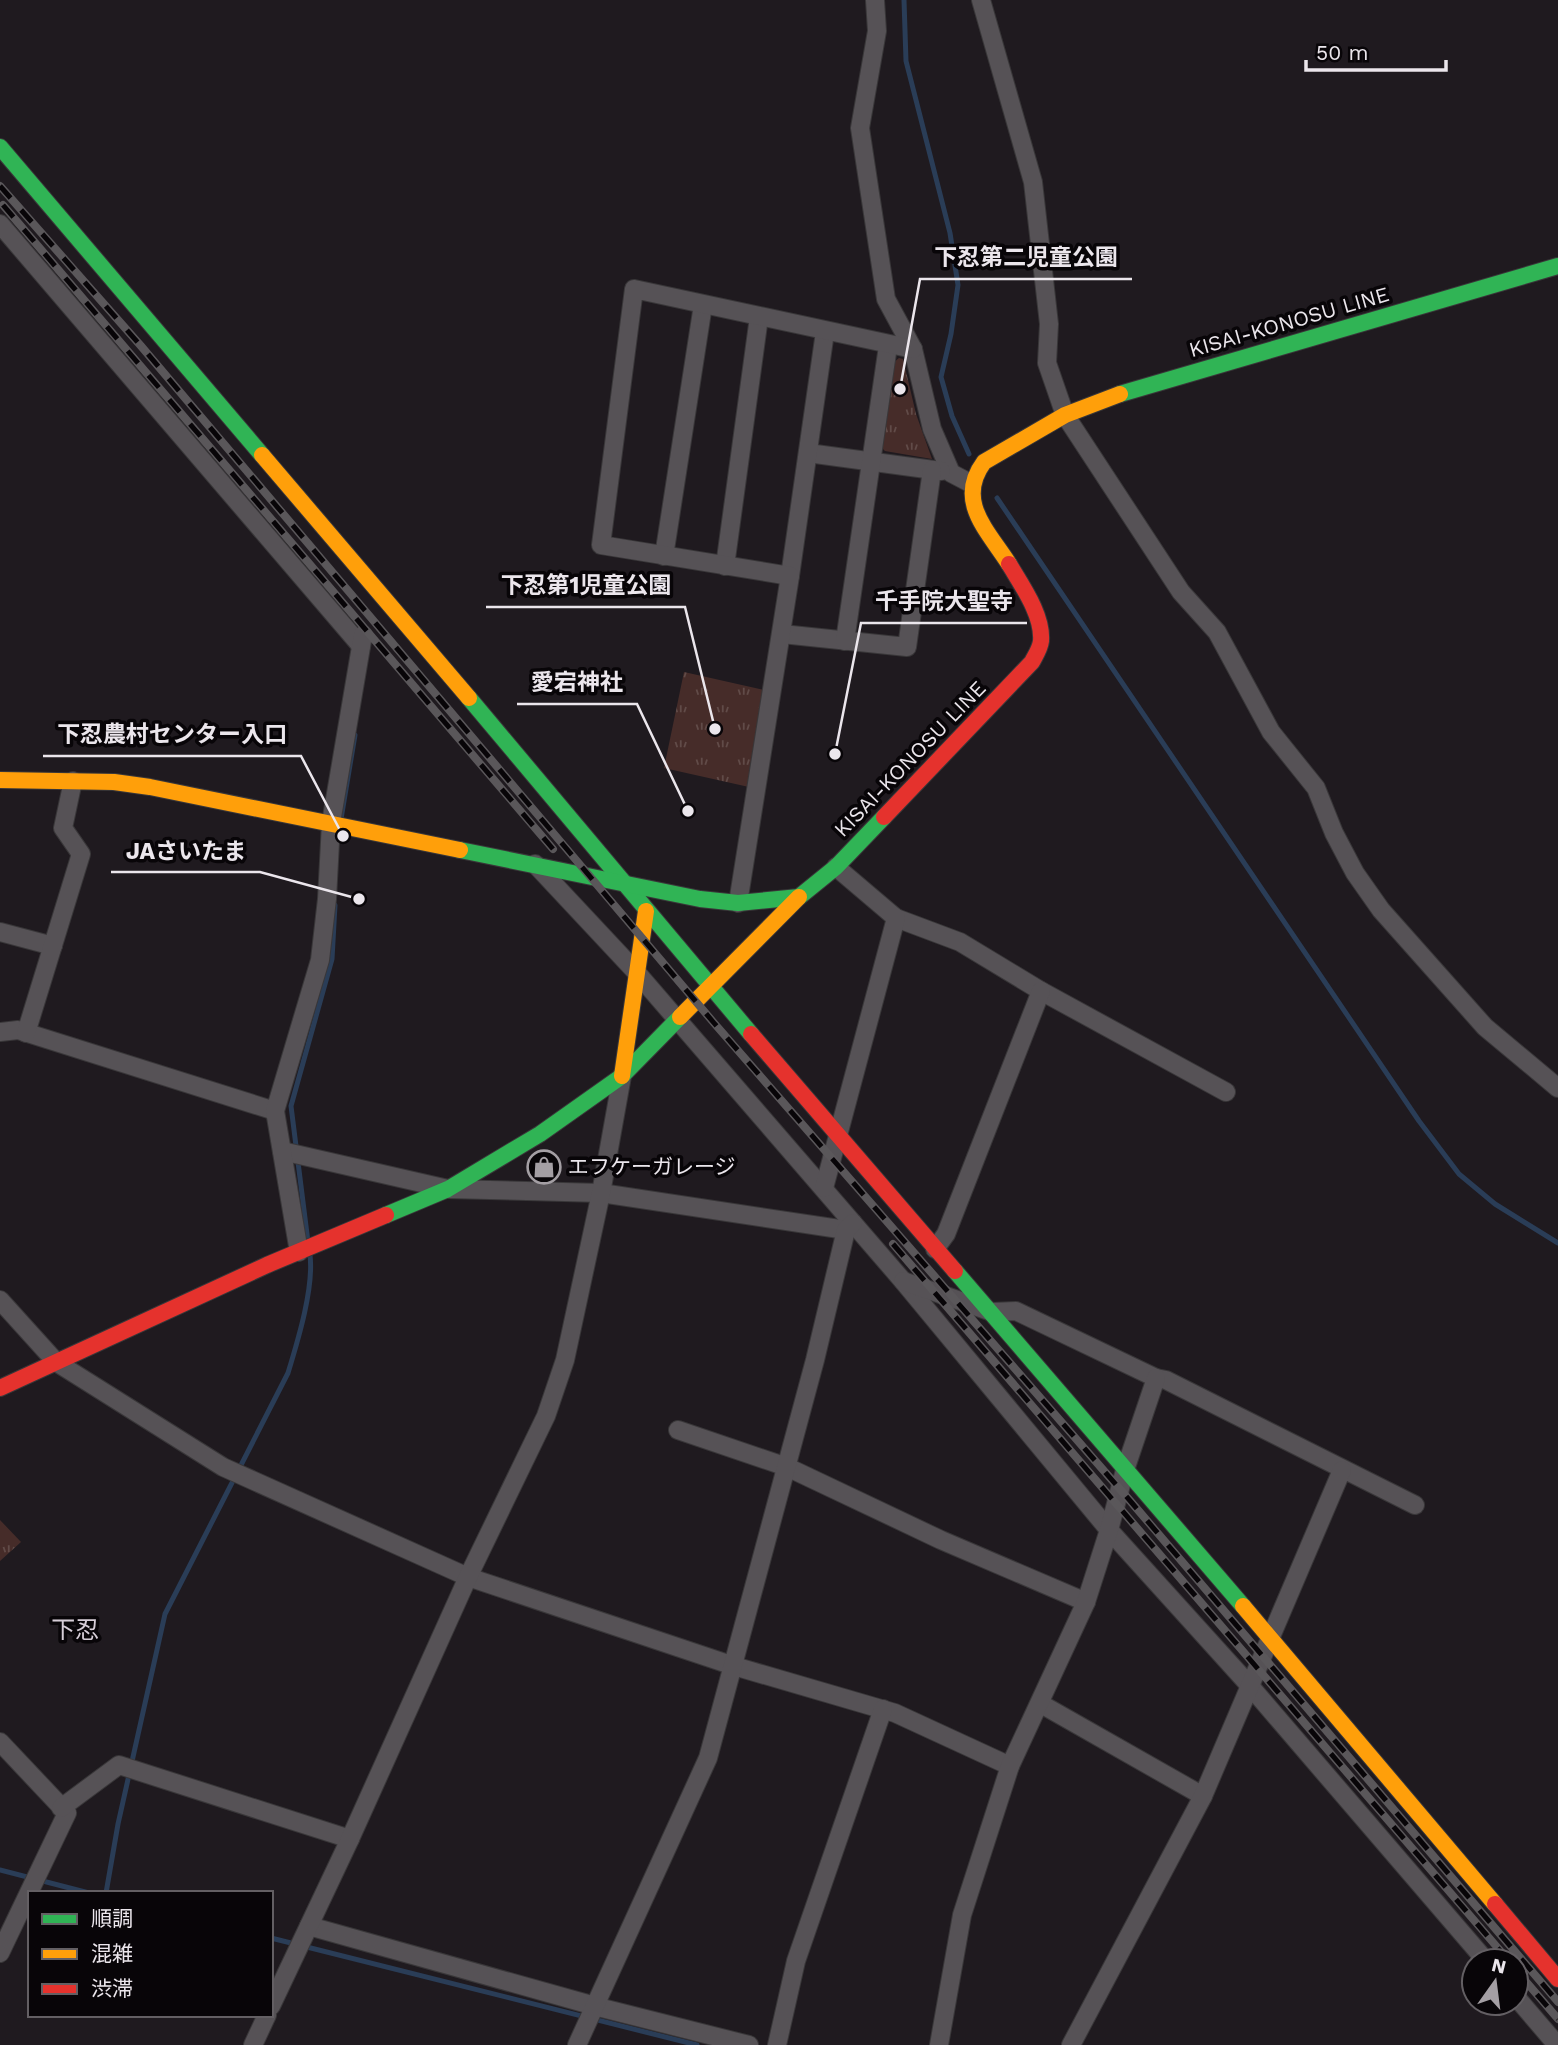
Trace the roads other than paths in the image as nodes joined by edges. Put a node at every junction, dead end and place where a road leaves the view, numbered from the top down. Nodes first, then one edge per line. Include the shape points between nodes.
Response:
1 (875, 0) edge
2 (981, 0) edge
3 (0, 147) edge
4 (0, 224) edge
5 (1558, 266) edge
6 (703, 304) junction
7 (759, 317) junction
8 (825, 332) junction
9 (888, 346) junction
10 (913, 349) junction
11 (1065, 415) junction
12 (808, 453) junction
13 (872, 463) junction
14 (932, 470) junction
15 (951, 473) junction
16 (972, 484) junction
17 (664, 556) junction
18 (725, 565) junction
19 (790, 576) junction
20 (782, 634) junction
21 (845, 641) junction
22 (0, 780) edge
23 (73, 781) junction
24 (337, 824) junction
25 (535, 864) junction
26 (836, 867) junction
27 (628, 885) junction
28 (799, 897) junction
29 (738, 903) junction
30 (646, 911) junction
31 (896, 918) junction
32 (0, 932) edge
33 (53, 946) junction
34 (637, 972) junction
35 (711, 986) junction
36 (1041, 991) junction
37 (678, 1020) junction
38 (0, 1032) edge
39 (26, 1033) junction
40 (622, 1076) junction
41 (1558, 1088) edge
42 (1226, 1092) dead end
43 (275, 1111) junction
44 (840, 1134) junction
45 (282, 1151) junction
46 (824, 1188) junction
47 (447, 1189) junction
48 (601, 1193) junction
49 (850, 1226) junction
50 (935, 1249) junction
51 (299, 1252) junction
52 (903, 1281) junction
53 (0, 1300) edge
54 (992, 1312) junction
55 (56, 1362) junction
56 (1156, 1378) junction
57 (0, 1388) edge
58 (678, 1430) dead end
59 (787, 1467) junction
60 (1125, 1470) junction
61 (1342, 1470) junction
62 (1415, 1505) dead end
63 (1109, 1530) junction
64 (468, 1577) junction
65 (1086, 1602) junction
66 (1271, 1639) junction
67 (734, 1666) junction
68 (1250, 1686) junction
69 (1041, 1704) junction
70 (883, 1709) junction
71 (0, 1742) edge
72 (1010, 1766) junction
73 (1203, 1796) junction
74 (61, 1808) junction
75 (350, 1839) junction
76 (30, 1891) edge
77 (28, 1894) edge
78 (309, 1926) junction
79 (1474, 1947) edge
80 (0, 1952) edge
81 (1558, 1979) edge
82 (273, 2002) edge
83 (593, 2005) junction
84 (1530, 2013) edge
85 (266, 2017) edge
86 (253, 2045) edge
87 (577, 2045) edge
88 (749, 2045) edge
89 (777, 2045) edge
90 (939, 2045) edge
91 (1071, 2045) edge
92 (1557, 2045) edge

1 - 10 street via 877,31 860,128 886,299
2 - 11 street via 1033,182 1049,324 1047,363
3 - 27 street
4 - 24 street via 362,640
5 - 11 street, KISAI-KONOSU LINE via 1129,390
6 - 7 street
6 - 17 street
6 - 17 street via 634,289 601,545
7 - 8 street
7 - 18 street
8 - 9 street
8 - 12 street
9 - 10 street
9 - 13 street
10 - 15 street via 932,429
11 - 16 street, KISAI-KONOSU LINE via 984,462
11 - 41 street via 1181,592 1217,632 1271,732 1316,788 1355,873 1381,910 1485,1027
12 - 13 street
12 - 19 street
13 - 14 street
13 - 21 street
14 - 15 street
14 - 21 street via 906,647
15 - 16 street
16 - 26 street, KISAI-KONOSU LINE via 975,513 1036,611 1038,651
17 - 18 street
18 - 19 street
19 - 20 street
20 - 21 street
20 - 29 street
22 - 23 street
23 - 24 street via 150,787
23 - 33 street via 63,828 81,854
24 - 25 street
24 - 43 street via 320,960
25 - 27 street
25 - 34 street
26 - 28 street, KISAI-KONOSU LINE
26 - 31 street
27 - 29 street
27 - 30 street
28 - 29 street
28 - 35 street, KISAI-KONOSU LINE
30 - 34 street
30 - 35 street
31 - 36 street via 960,942
31 - 44 street
32 - 33 street
33 - 39 street
34 - 37 street
34 - 40 street
35 - 37 street, KISAI-KONOSU LINE
35 - 44 street
36 - 42 street
36 - 50 street via 946,1234
37 - 40 street, KISAI-KONOSU LINE
37 - 46 street
38 - 39 street
39 - 43 street
40 - 47 street, KISAI-KONOSU LINE via 540,1134
40 - 48 street
43 - 45 street
44 - 46 street
44 - 50 street
45 - 47 street
45 - 51 street
46 - 49 street
47 - 48 street
47 - 51 street, KISAI-KONOSU LINE
48 - 49 street
48 - 64 street via 562,1371 546,1416
49 - 52 street
49 - 59 street
50 - 54 street
51 - 55 street, KISAI-KONOSU LINE
52 - 54 street
52 - 63 street
53 - 55 street
54 - 56 street via 1016,1311
54 - 60 street
55 - 57 street, KISAI-KONOSU LINE
55 - 64 street via 223,1467
56 - 60 street
56 - 61 street
58 - 59 street
59 - 65 street
59 - 67 street
60 - 63 street
60 - 66 street
61 - 62 street
61 - 66 street
63 - 65 street
63 - 68 street
64 - 67 street
64 - 75 street
65 - 69 street
66 - 68 street
66 - 81 street
67 - 70 street
67 - 83 street via 708,1758
68 - 73 street
68 - 79 street
69 - 72 street
69 - 73 street
70 - 72 street
70 - 89 street via 796,1961
71 - 74 street
72 - 90 street via 962,1915
73 - 91 street
74 - 75 street via 120,1765
74 - 76 street via 67,1814
75 - 78 street
77 - 80 street
78 - 82 street
78 - 83 street
83 - 87 street
83 - 88 street
84 - 92 street
85 - 86 street

